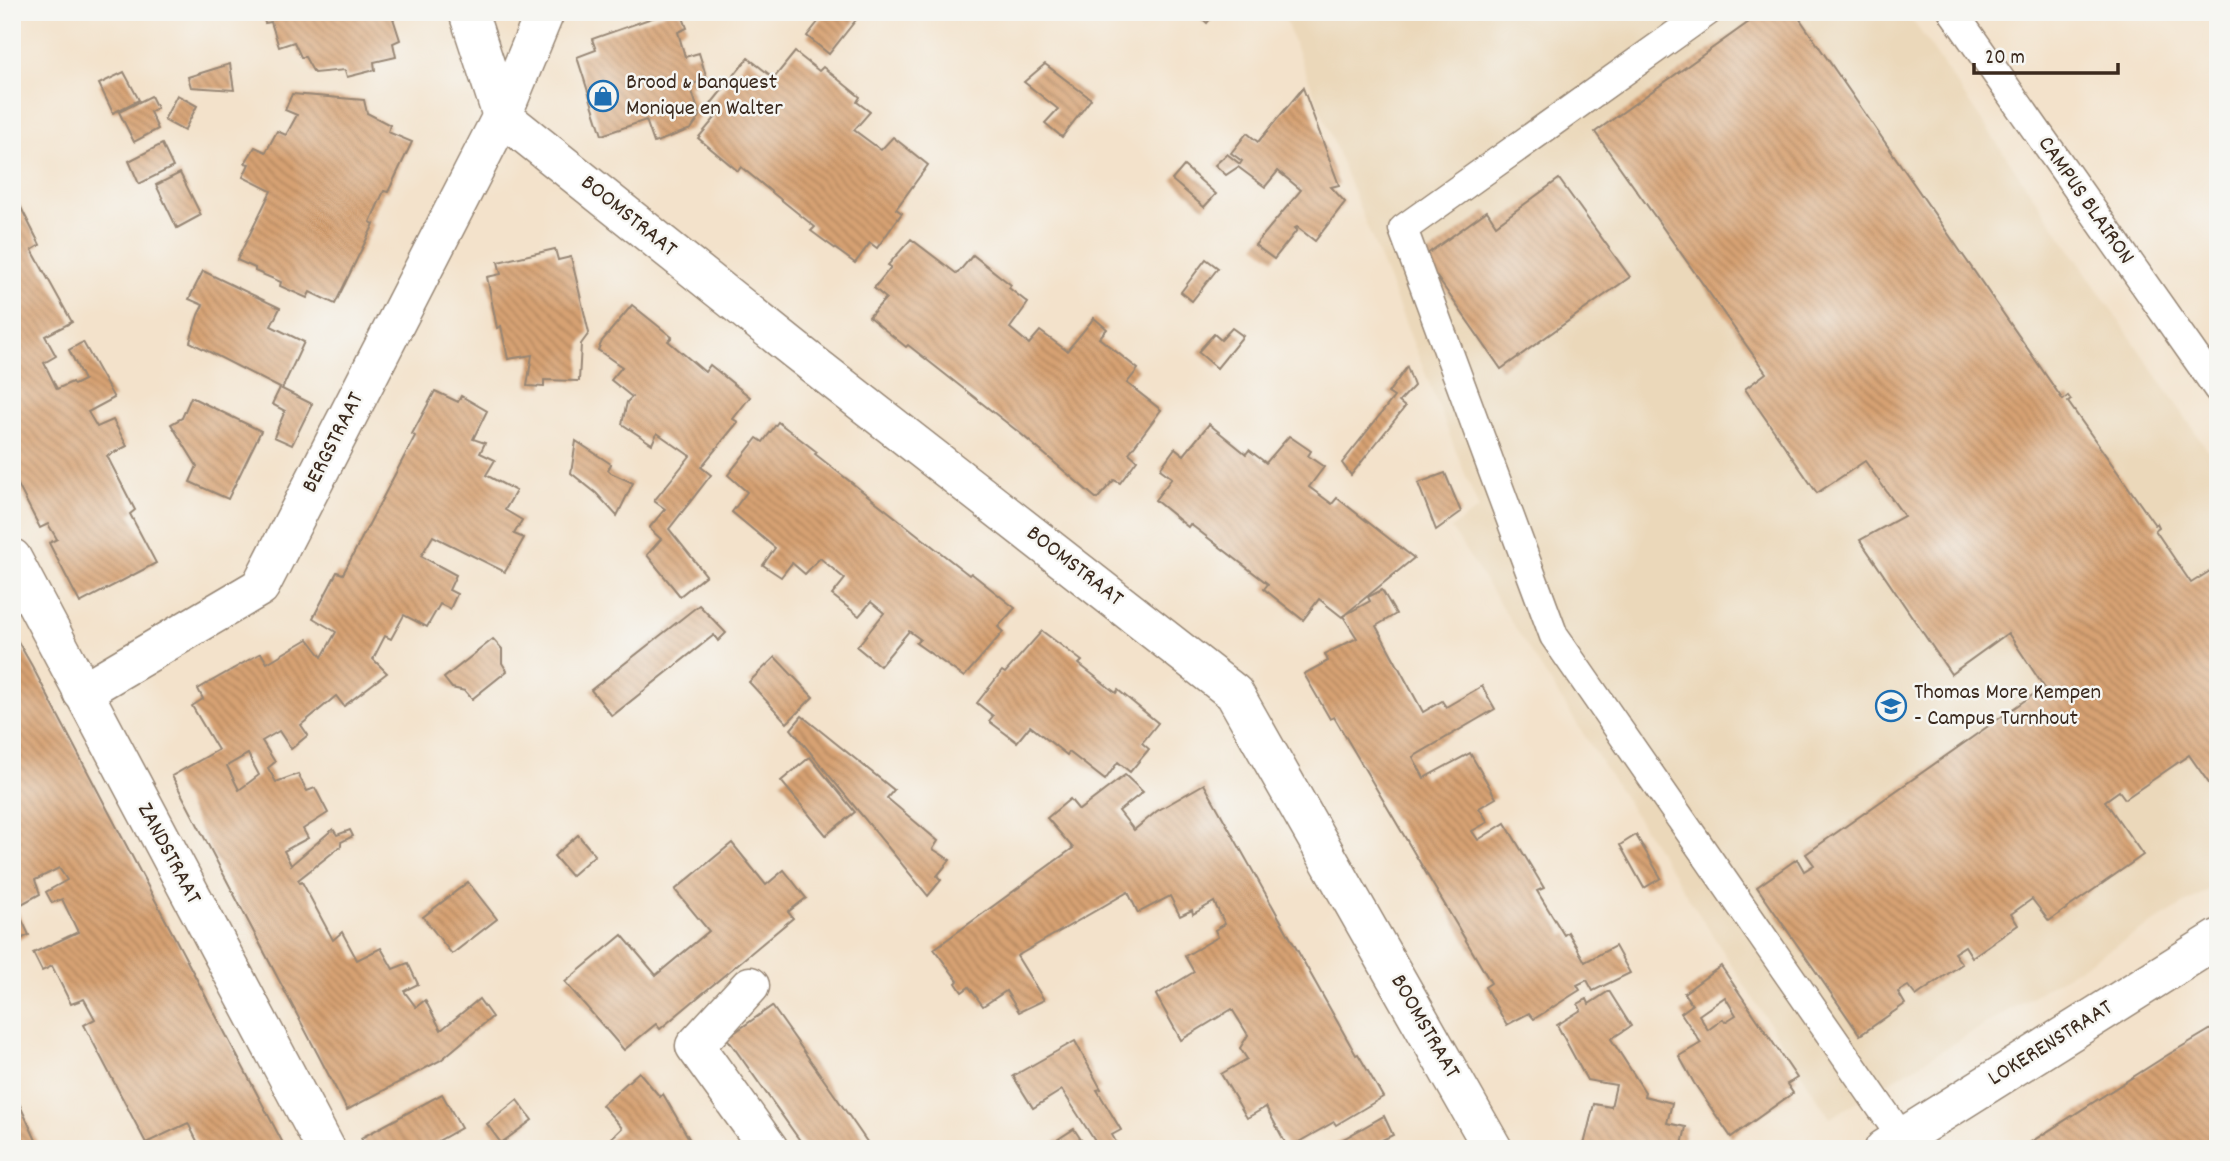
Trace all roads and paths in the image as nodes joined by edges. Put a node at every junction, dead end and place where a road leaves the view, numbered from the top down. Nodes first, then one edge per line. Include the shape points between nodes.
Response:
1 (468, 12) edge
2 (545, 12) edge
3 (1707, 12) edge
4 (1953, 12) edge
5 (502, 116) junction
6 (2218, 389) edge
7 (12, 558) edge
8 (82, 692) junction
9 (2218, 939) edge
10 (750, 986) dead end
11 (1893, 1143) edge
12 (326, 1149) edge
13 (769, 1149) edge
14 (1493, 1149) edge

1 - 5 street
2 - 5 street, BERGSTRAAT
3 - 11 lane via 1403,229 1554,636
4 - 6 lane, CAMPUS BLAIRON
5 - 8 street, BERGSTRAAT via 260,587
5 - 14 street, BOOMSTRAAT via 1234,693
7 - 8 street, ZANDSTRAAT
8 - 12 street, ZANDSTRAAT
9 - 11 street, LOKERENSTRAAT
10 - 13 street via 695,1046

